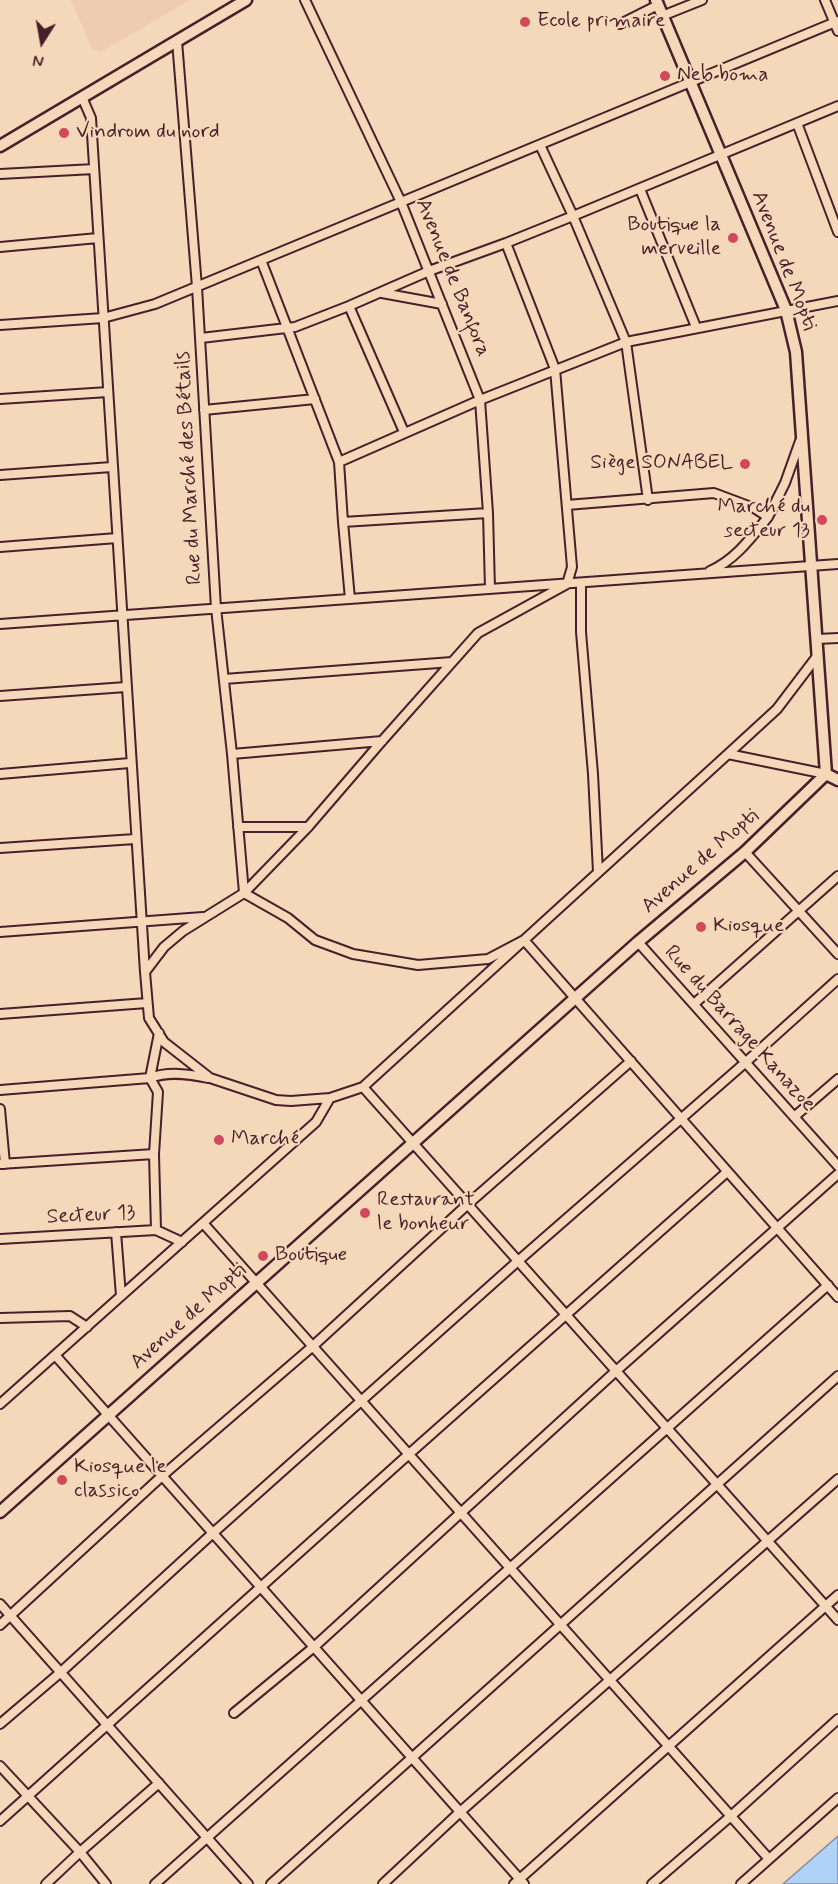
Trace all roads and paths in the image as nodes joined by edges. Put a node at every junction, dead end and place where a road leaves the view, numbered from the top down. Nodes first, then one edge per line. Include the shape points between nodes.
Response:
1 (246, 0) edge
2 (305, 0) edge
3 (702, 0) edge
4 (825, 0) edge
5 (657, 2) edge
6 (662, 16) junction
7 (836, 21) edge
8 (620, 24) dead end
9 (838, 31) edge
10 (177, 41) junction
11 (690, 82) junction
12 (82, 97) junction
13 (838, 106) edge
14 (796, 123) junction
15 (540, 145) junction
16 (0, 146) edge
17 (721, 155) junction
18 (94, 169) junction
19 (0, 174) edge
20 (640, 189) junction
21 (401, 202) junction
22 (573, 216) junction
23 (838, 232) edge
24 (98, 238) junction
25 (506, 243) junction
26 (0, 247) edge
27 (261, 261) junction
28 (429, 271) junction
29 (197, 287) junction
30 (381, 292) junction
31 (838, 301) edge
32 (442, 304) junction
33 (349, 306) junction
34 (786, 310) junction
35 (103, 318) junction
36 (0, 325) edge
37 (696, 327) junction
38 (287, 328) junction
39 (201, 338) junction
40 (626, 342) junction
41 (555, 369) junction
42 (108, 392) junction
43 (0, 399) edge
44 (315, 399) junction
45 (480, 400) junction
46 (204, 410) junction
47 (404, 432) junction
48 (802, 436) junction
49 (339, 462) junction
50 (112, 467) junction
51 (0, 475) edge
52 (648, 500) junction
53 (567, 505) junction
54 (488, 513) junction
55 (768, 517) junction
56 (343, 522) junction
57 (117, 538) junction
58 (0, 547) edge
59 (838, 564) edge
60 (812, 566) junction
61 (703, 574) junction
62 (581, 583) junction
63 (567, 584) junction
64 (490, 589) junction
65 (350, 599) junction
66 (216, 608) junction
67 (122, 615) junction
68 (0, 624) edge
69 (838, 638) edge
70 (817, 639) junction
71 (818, 655) junction
72 (452, 662) junction
73 (224, 679) junction
74 (126, 687) junction
75 (0, 696) edge
76 (382, 741) junction
77 (232, 754) junction
78 (728, 754) junction
79 (130, 763) junction
80 (0, 774) edge
81 (826, 774) junction
82 (838, 780) edge
83 (238, 827) junction
84 (309, 827) junction
85 (135, 839) junction
86 (0, 848) edge
87 (746, 852) junction
88 (598, 872) junction
89 (838, 876) edge
90 (244, 893) junction
91 (800, 911) junction
92 (205, 917) junction
93 (140, 921) junction
94 (0, 932) edge
95 (524, 940) junction
96 (638, 942) junction
97 (838, 954) edge
98 (145, 972) junction
99 (838, 979) edge
100 (574, 999) junction
101 (147, 1003) junction
102 (694, 1005) junction
103 (0, 1014) edge
104 (159, 1033) junction
105 (631, 1061) junction
106 (746, 1062) junction
107 (150, 1078) junction
108 (210, 1078) junction
109 (838, 1078) edge
110 (363, 1087) junction
111 (0, 1090) edge
112 (330, 1098) junction
113 (0, 1109) edge
114 (794, 1117) junction
115 (681, 1119) junction
116 (413, 1143) junction
117 (153, 1154) junction
118 (2, 1164) edge
119 (838, 1166) edge
120 (727, 1172) junction
121 (838, 1174) edge
122 (468, 1204) junction
123 (203, 1223) junction
124 (776, 1227) junction
125 (156, 1230) junction
126 (116, 1232) junction
127 (0, 1239) edge
128 (182, 1242) junction
129 (518, 1261) junction
130 (257, 1283) junction
131 (828, 1286) junction
132 (121, 1296) junction
133 (838, 1297) edge
134 (567, 1316) junction
135 (0, 1318) edge
136 (87, 1327) junction
137 (313, 1346) junction
138 (55, 1355) junction
139 (616, 1371) junction
140 (838, 1376) edge
141 (2, 1401) edge
142 (363, 1402) junction
143 (108, 1415) junction
144 (666, 1428) junction
145 (409, 1454) junction
146 (162, 1476) junction
147 (838, 1479) edge
148 (717, 1484) junction
149 (0, 1512) edge
150 (461, 1513) junction
151 (213, 1533) junction
152 (768, 1542) junction
153 (511, 1568) junction
154 (261, 1588) junction
155 (838, 1595) edge
156 (0, 1604) edge
157 (826, 1606) junction
158 (11, 1616) junction
159 (838, 1620) edge
160 (560, 1624) junction
161 (0, 1625) edge
162 (314, 1647) junction
163 (61, 1672) junction
164 (610, 1680) junction
165 (362, 1701) junction
166 (234, 1713) dead end
167 (838, 1719) edge
168 (0, 1724) edge
169 (107, 1725) junction
170 (669, 1746) junction
171 (413, 1758) junction
172 (0, 1766) edge
173 (159, 1783) junction
174 (28, 1795) junction
175 (838, 1798) edge
176 (460, 1812) junction
177 (731, 1816) junction
178 (0, 1821) edge
179 (207, 1838) junction
180 (80, 1852) junction
181 (769, 1859) junction
182 (519, 1882) edge
183 (46, 1884) edge
184 (106, 1884) edge
185 (155, 1884) edge
186 (248, 1884) edge
187 (271, 1884) edge
188 (383, 1884) edge
189 (652, 1884) edge
190 (741, 1884) edge

1 - 10 street
2 - 21 street, Avenue de Banfora
3 - 6 street
4 - 7 street
5 - 6 street, Avenue de Mopti
5 - 8 street
6 - 11 street, Avenue de Mopti
7 - 9 street
7 - 11 street
10 - 12 street
10 - 29 street, Rue du Marché des Bétails
11 - 15 street
11 - 17 street, Avenue de Mopti
12 - 16 street
12 - 18 street via 91,118
13 - 14 street
14 - 17 street
14 - 23 street
15 - 21 street
15 - 22 street
17 - 20 street
17 - 34 street, Avenue de Mopti
18 - 19 street
18 - 24 street
20 - 22 street
20 - 37 street
21 - 27 street
21 - 28 street, Avenue de Banfora
22 - 25 street
22 - 40 street
24 - 26 street
24 - 35 street
25 - 28 street
25 - 41 street
27 - 29 street
27 - 38 street
28 - 30 street
28 - 32 street, Avenue de Banfora
29 - 35 street
29 - 39 street, Rue du Marché des Bétails
30 - 32 street
30 - 33 street
31 - 34 street
32 - 45 street, Avenue de Banfora
33 - 38 street
33 - 47 street
34 - 37 street
34 - 48 street, Avenue de Mopti via 796,352
35 - 36 street
35 - 42 street
37 - 40 street
38 - 39 street
38 - 44 street
39 - 46 street, Rue du Marché des Bétails
40 - 41 street
40 - 52 street
41 - 45 street
41 - 53 street
42 - 43 street
42 - 50 street
44 - 46 street
44 - 49 street
45 - 47 street
45 - 54 street, Avenue de Banfora
46 - 66 street, Rue du Marché des Bétails
47 - 49 street
48 - 55 street
48 - 60 street, Avenue de Mopti
49 - 56 street
50 - 51 street
50 - 57 street
52 - 53 street
52 - 55 street via 714,493
53 - 63 street via 572,567
54 - 56 street
54 - 64 street, Avenue de Banfora
55 - 61 street via 747,544 720,567
56 - 65 street
57 - 58 street
57 - 67 street
59 - 60 street
60 - 61 street
60 - 70 street, Avenue de Mopti
61 - 62 street
62 - 63 street
62 - 88 street
63 - 64 street
63 - 72 street via 477,633
64 - 65 street
65 - 66 street
66 - 67 street
66 - 73 street, Rue du Marché des Bétails
67 - 68 street
67 - 74 street
69 - 70 street
70 - 71 street, Avenue de Mopti
71 - 78 street via 777,709
71 - 81 street, Avenue de Mopti
72 - 73 street
72 - 76 street
73 - 77 street, Rue du Marché des Bétails
74 - 75 street
74 - 79 street
76 - 77 street
76 - 84 street
77 - 83 street, Rue du Marché des Bétails
78 - 81 street
78 - 88 street
79 - 80 street
79 - 85 street
81 - 82 street
81 - 87 street, Avenue de Mopti
83 - 84 street
83 - 90 street, Rue du Marché des Bétails
84 - 90 street
85 - 86 street
85 - 93 street
87 - 91 street
87 - 96 street, Avenue de Mopti
88 - 95 street
89 - 91 street
90 - 92 street
90 - 95 street via 288,918 315,940 353,954 418,965 488,959
91 - 97 street
91 - 102 street
92 - 93 street
92 - 98 street via 164,947
93 - 94 street
93 - 98 street
95 - 100 street
95 - 110 street
96 - 100 street, Avenue de Mopti
96 - 102 street, Rue du Barrage Kanazoe
98 - 101 street
99 - 106 street
100 - 105 street
100 - 116 street, Avenue de Mopti
101 - 103 street
101 - 104 street via 149,1018
102 - 106 street, Rue du Barrage Kanazoe
104 - 107 street
104 - 108 street via 172,1050
105 - 115 street
105 - 122 street
106 - 114 street, Rue du Barrage Kanazoe
106 - 115 street
107 - 108 street via 188,1074
107 - 111 street
107 - 117 street via 158,1092
108 - 112 street via 276,1100
109 - 114 street
110 - 112 street
110 - 116 street
112 - 123 street via 316,1122
113 - 118 street
114 - 119 street, Rue du Barrage Kanazoe
115 - 120 street
115 - 129 street
116 - 122 street
116 - 130 street, Avenue de Mopti
117 - 118 street
117 - 125 street
120 - 124 street
120 - 134 street
121 - 124 street
122 - 129 street
122 - 137 street
123 - 128 street
123 - 130 street
124 - 131 street
124 - 139 street
125 - 126 street, Secteur 13
125 - 128 street, Secteur 13
126 - 127 street, Secteur 13
126 - 132 street
128 - 132 street
129 - 134 street
129 - 142 street
130 - 137 street
130 - 143 street, Avenue de Mopti
131 - 133 street
131 - 144 street
132 - 136 street
134 - 139 street
134 - 145 street
135 - 136 street via 70,1316
136 - 138 street
137 - 142 street
137 - 146 street
138 - 141 street
138 - 143 street
139 - 144 street
139 - 150 street
140 - 148 street
142 - 145 street
142 - 151 street
143 - 146 street
143 - 149 street, Avenue de Mopti
144 - 148 street
144 - 153 street
145 - 150 street
145 - 154 street
146 - 151 street
146 - 158 street
147 - 152 street
148 - 152 street
148 - 160 street
150 - 153 street
150 - 162 street
151 - 154 street
151 - 163 street
152 - 157 street
152 - 164 street
153 - 160 street
153 - 165 street
154 - 162 street
154 - 169 street
155 - 157 street
156 - 158 street
157 - 159 street
157 - 170 street
158 - 161 street
158 - 163 street
160 - 164 street
160 - 171 street
162 - 165 street
162 - 166 street
163 - 168 street
163 - 169 street
164 - 170 street
164 - 176 street
165 - 171 street
165 - 179 street
167 - 177 street
169 - 173 street
169 - 174 street
170 - 177 street
170 - 182 street
171 - 176 street
171 - 187 street
172 - 174 street
173 - 179 street
173 - 180 street
174 - 178 street
174 - 180 street
175 - 181 street
176 - 182 street
176 - 188 street
177 - 181 street
177 - 189 street
179 - 185 street
179 - 186 street
180 - 183 street
180 - 184 street
181 - 190 street

